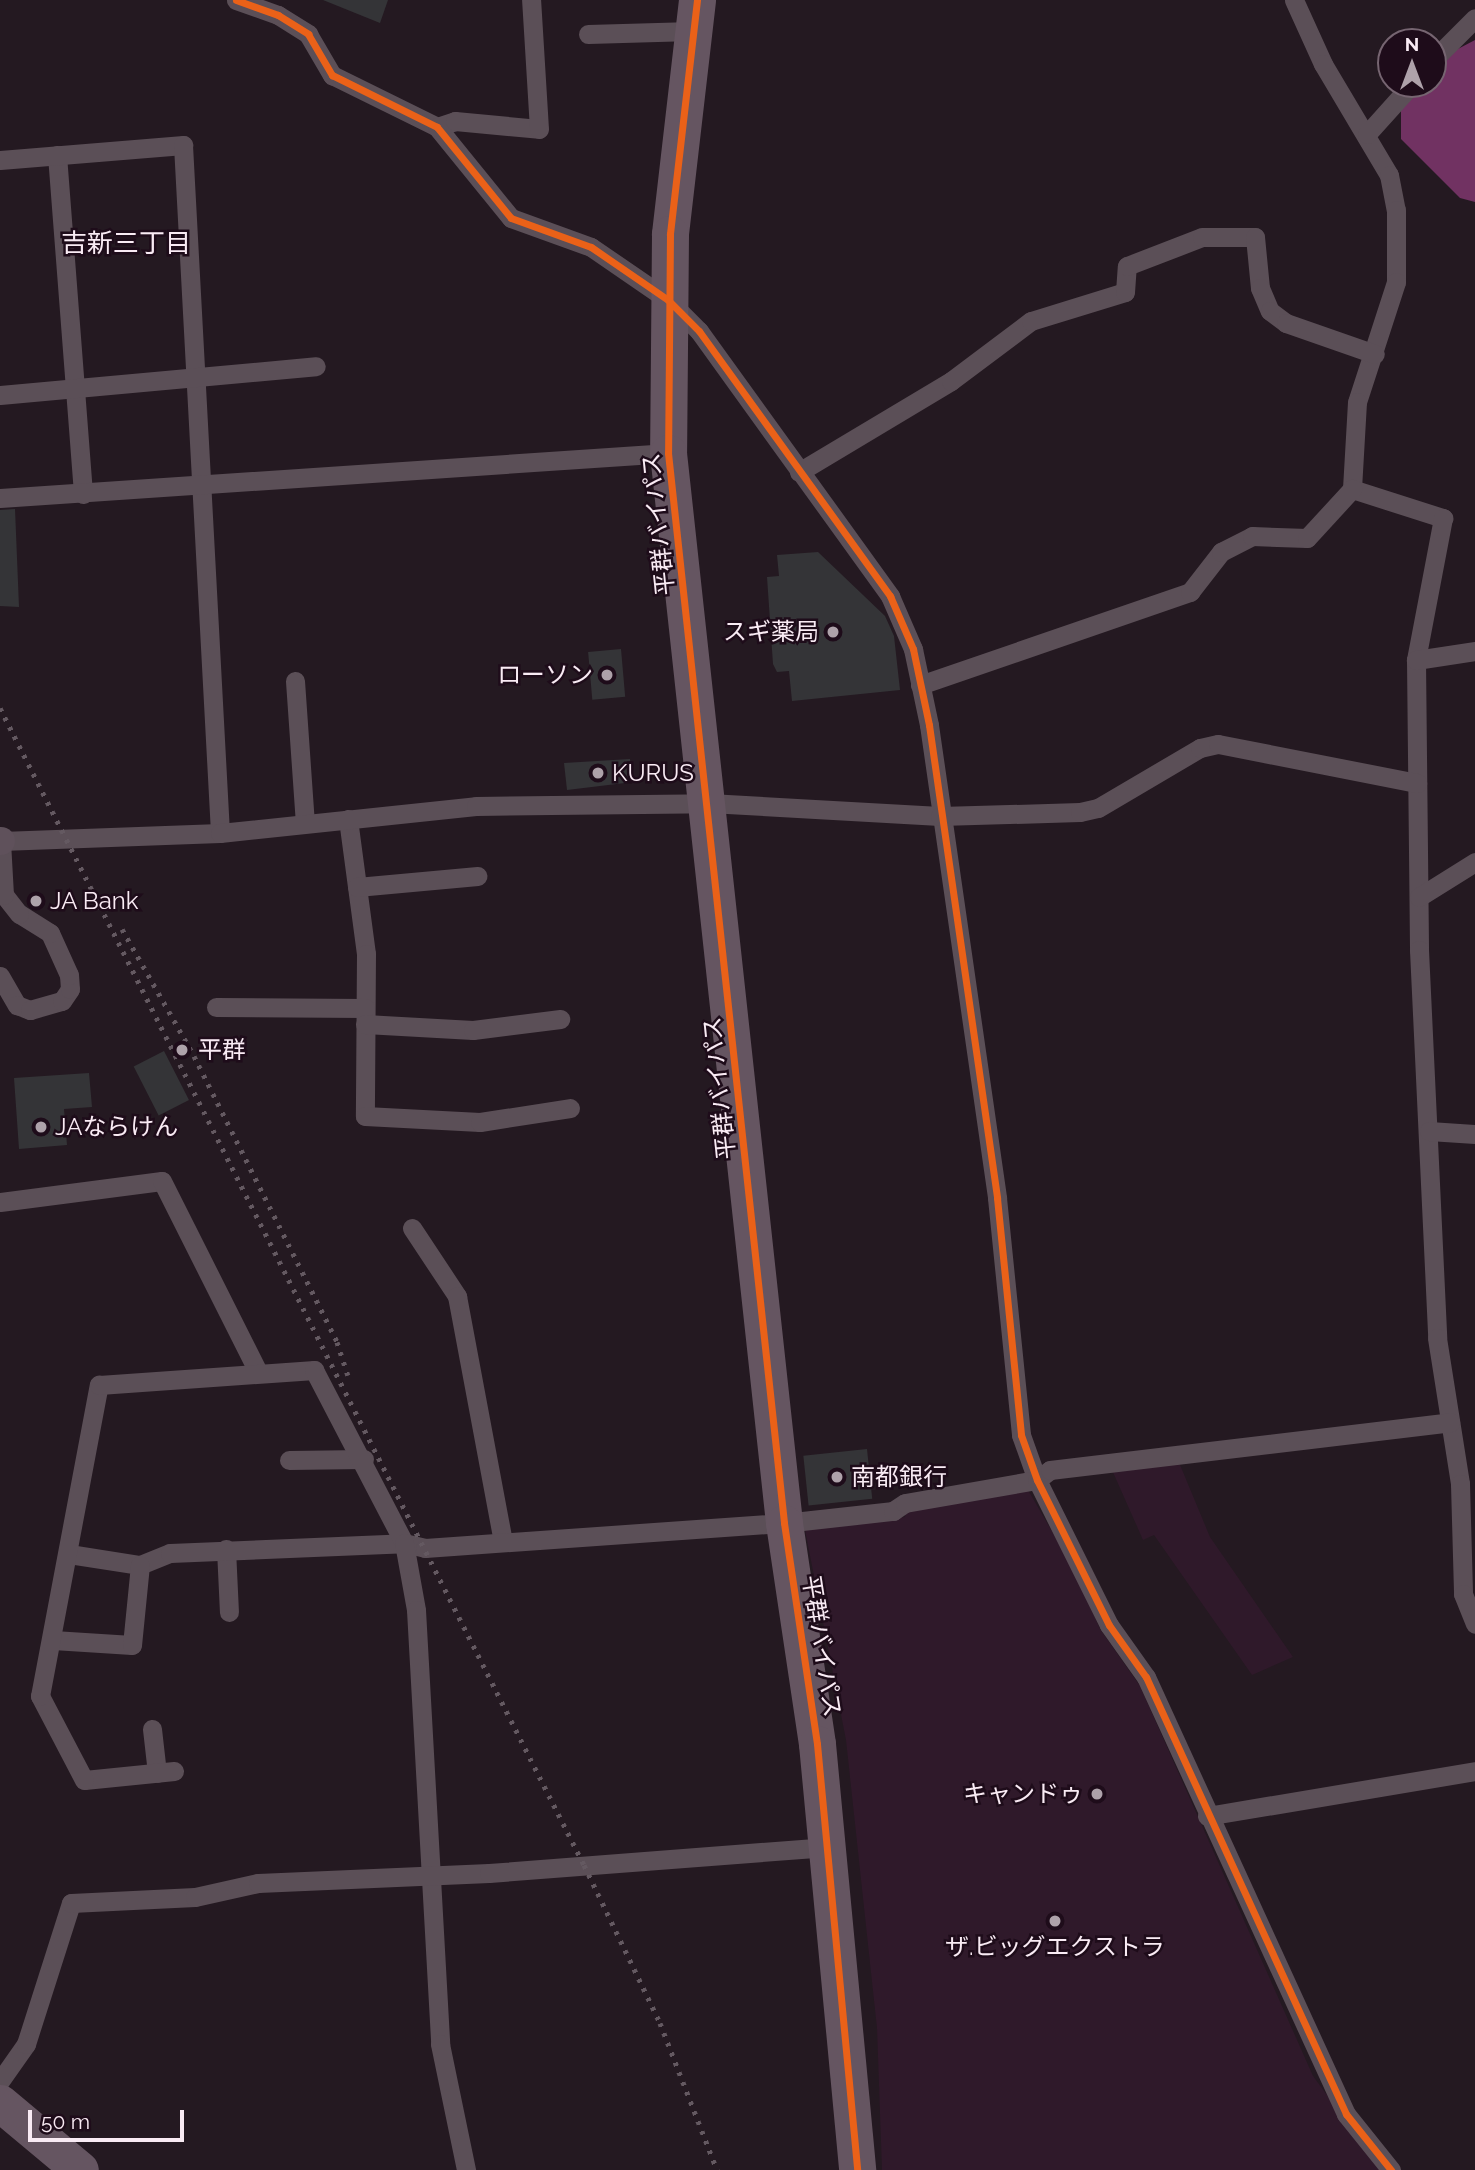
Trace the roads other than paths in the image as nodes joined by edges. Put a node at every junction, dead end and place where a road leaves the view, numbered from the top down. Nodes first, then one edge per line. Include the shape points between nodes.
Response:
1 (236, 0) edge
2 (531, 0) edge
3 (1294, 0) edge
4 (694, 15) edge
5 (1475, 18) edge
6 (588, 34) dead end
7 (1447, 46) edge
8 (1399, 98) edge
9 (437, 127) junction
10 (1367, 134) junction
11 (57, 155) junction
12 (0, 160) edge
13 (668, 300) junction
14 (1375, 354) junction
15 (316, 366) dead end
16 (197, 377) junction
17 (75, 388) junction
18 (0, 395) edge
19 (668, 453) junction
20 (799, 472) junction
21 (203, 487) junction
22 (1352, 489) junction
23 (83, 494) junction
24 (0, 498) edge
25 (1475, 651) edge
26 (1416, 660) junction
27 (295, 681) dead end
28 (920, 685) junction
29 (1417, 783) junction
30 (709, 803) junction
31 (940, 816) junction
32 (348, 818) junction
33 (305, 823) junction
34 (220, 833) junction
35 (1, 841) edge
36 (1475, 862) edge
37 (478, 876) dead end
38 (357, 887) junction
39 (1419, 897) junction
40 (0, 976) edge
41 (216, 1007) dead end
42 (365, 1016) junction
43 (561, 1019) dead end
44 (570, 1108) dead end
45 (1429, 1131) junction
46 (1475, 1134) edge
47 (0, 1202) edge
48 (412, 1228) dead end
49 (258, 1372) junction
50 (1450, 1422) junction
51 (364, 1459) junction
52 (289, 1460) dead end
53 (1037, 1480) junction
54 (784, 1523) junction
55 (503, 1542) junction
56 (404, 1543) junction
57 (226, 1549) junction
58 (69, 1554) junction
59 (140, 1565) junction
60 (229, 1612) dead end
61 (1475, 1624) edge
62 (53, 1640) junction
63 (152, 1729) dead end
64 (1475, 1772) edge
65 (1207, 1816) junction
66 (828, 1847) junction
67 (427, 1875) junction
68 (0, 2081) edge
69 (0, 2104) edge
70 (80, 2170) edge
71 (466, 2170) edge
72 (857, 2170) edge
73 (1391, 2170) edge

1 - 9 street via 278,15 308,34 332,75
2 - 9 street via 539,130 454,121
3 - 10 street via 1322,64
4 - 6 street
4 - 13 highway, 平群バイパス
5 - 7 street
8 - 10 street
9 - 13 street via 511,218 591,247
10 - 14 street via 1389,175 1396,210 1396,282
11 - 12 street
11 - 16 street via 183,145
11 - 17 street
13 - 19 highway, 平群バイパス
13 - 20 street via 699,331
14 - 20 street via 1286,323 1270,311 1261,288 1255,237 1202,237 1127,266 1125,292 1031,321 951,381
14 - 22 street via 1357,402
15 - 16 street
16 - 17 street
16 - 21 street
17 - 18 street
17 - 23 street
19 - 21 street
19 - 30 highway, 平群バイパス
20 - 28 street via 890,596 913,649
21 - 23 street
21 - 34 street
22 - 26 street via 1443,518
22 - 28 street via 1307,538 1252,536 1221,552 1190,592
23 - 24 street
25 - 26 street
26 - 29 street
27 - 33 street
28 - 31 street
29 - 31 street via 1218,744 1200,748 1098,808
29 - 39 street
30 - 31 street
30 - 32 street via 476,806
30 - 54 highway, 平群バイパス
31 - 53 street via 997,1198 1021,1435
32 - 33 street
32 - 38 street
33 - 34 street
34 - 35 street
35 - 40 street via 4,895 19,914 50,933 69,975 70,989 62,1001 30,1010 17,1005
36 - 39 street
37 - 38 street
38 - 42 street
39 - 45 street
41 - 42 street
42 - 43 street via 473,1030
42 - 44 street via 365,1116 480,1122
45 - 46 street
45 - 50 street via 1437,1338
47 - 49 street via 162,1181
48 - 55 street via 457,1296
49 - 51 street via 314,1370
49 - 58 street via 99,1385
50 - 53 street via 1050,1470
50 - 61 street via 1460,1485 1464,1594
51 - 52 street
51 - 56 street
53 - 54 street via 905,1503 893,1511
53 - 65 street via 1109,1625 1146,1677
54 - 55 street
54 - 66 highway, 平群バイパス
55 - 56 street via 425,1548
56 - 57 street
56 - 67 street via 416,1609
57 - 59 street via 170,1553
57 - 60 street
58 - 59 street
58 - 62 street
59 - 62 street via 132,1645
62 - 63 street via 40,1696 84,1780 165,1772
64 - 65 street
65 - 73 street via 1346,2114
66 - 67 street
66 - 72 highway, 平群バイパス
67 - 68 street via 258,1883 195,1897 72,1903 26,2044
67 - 71 street via 440,2044
69 - 70 highway

